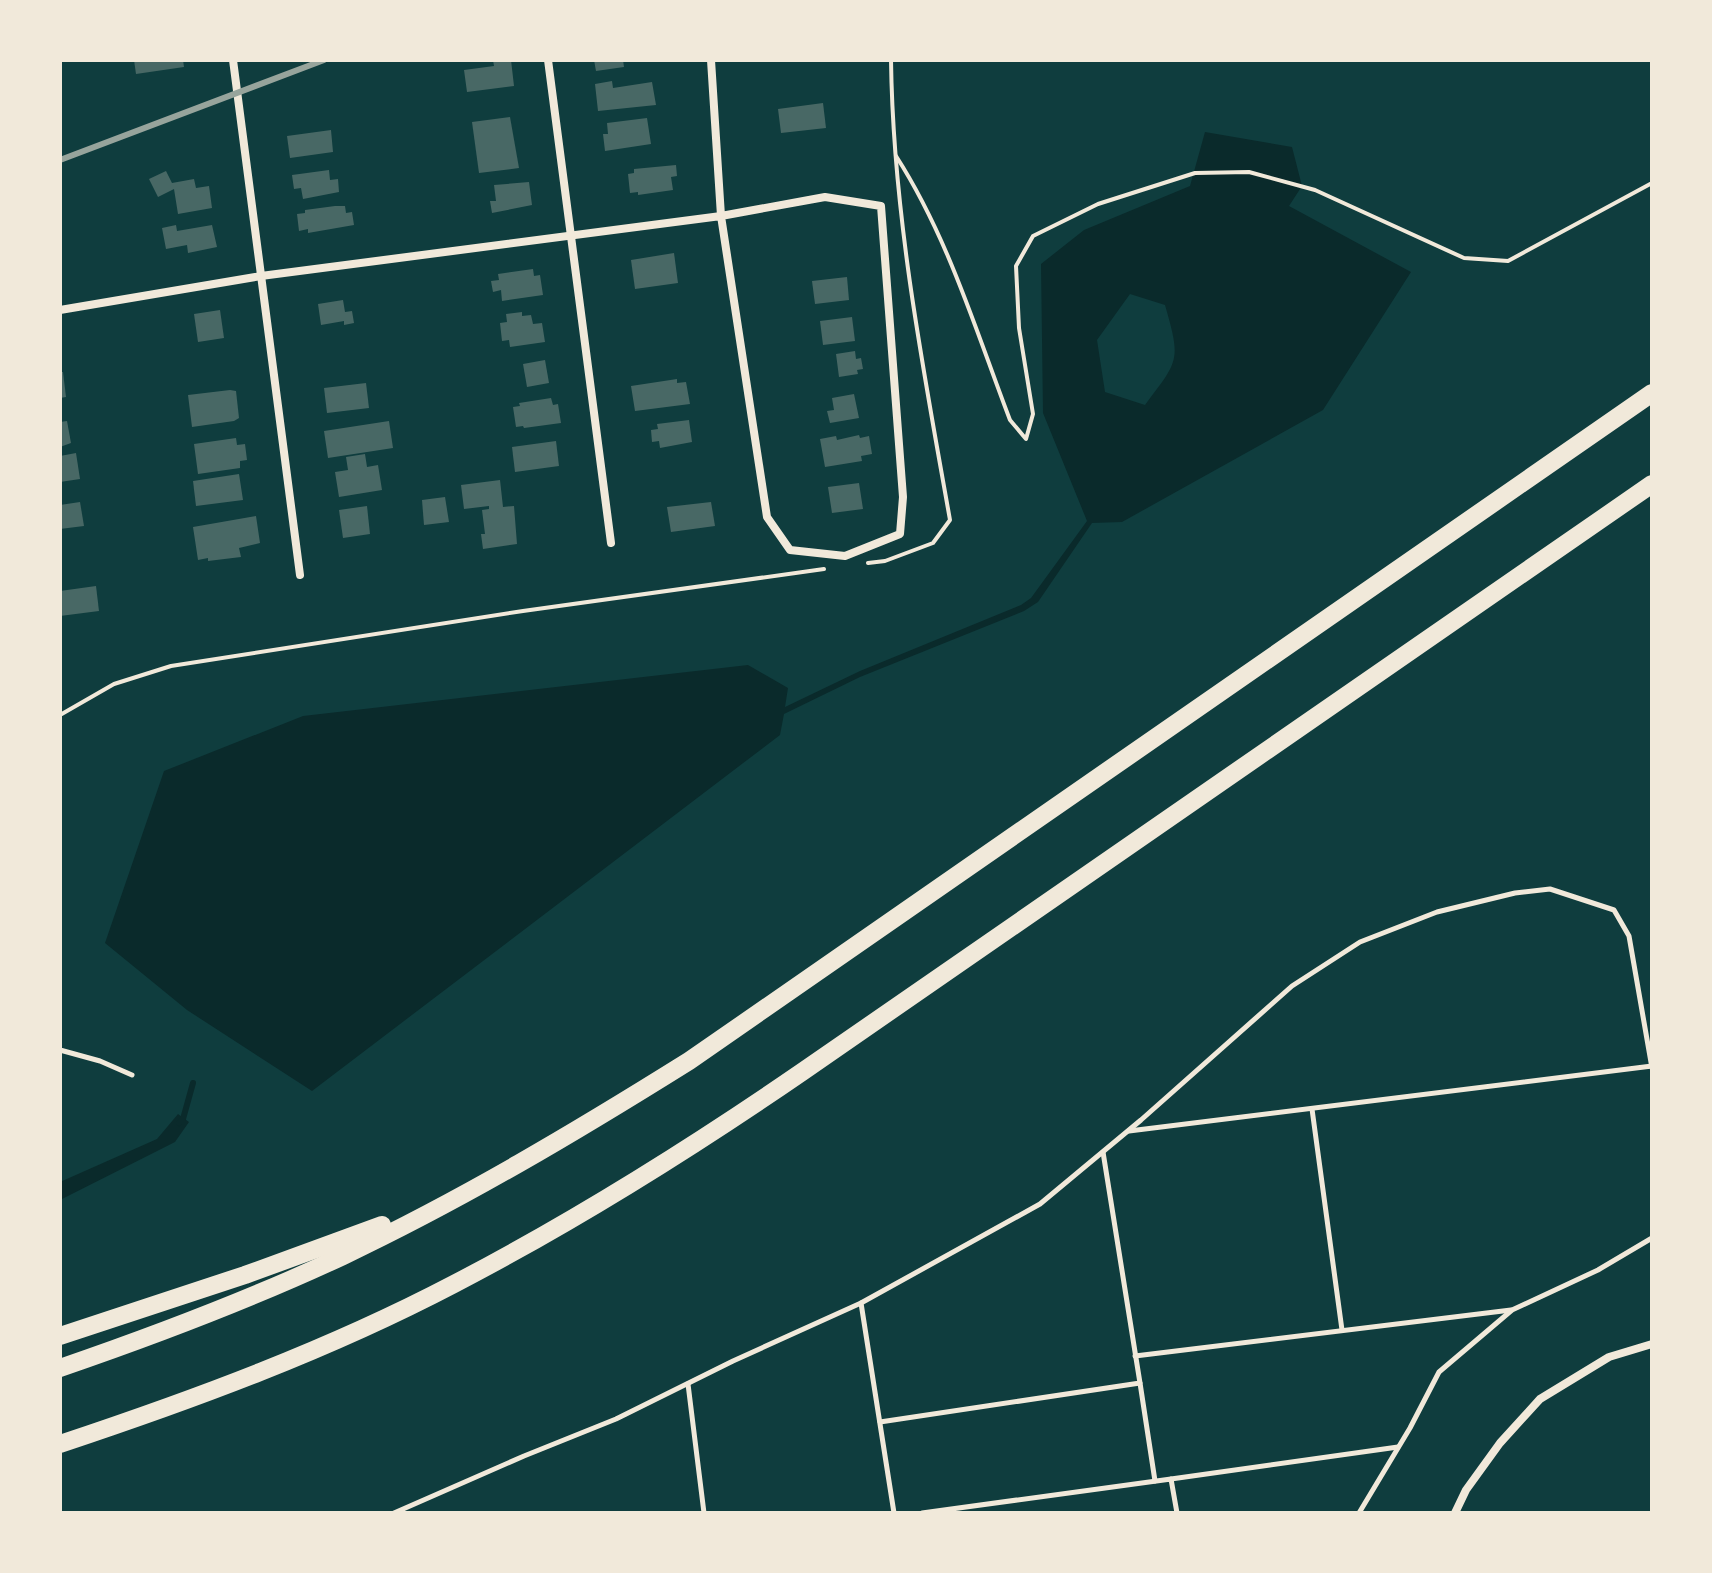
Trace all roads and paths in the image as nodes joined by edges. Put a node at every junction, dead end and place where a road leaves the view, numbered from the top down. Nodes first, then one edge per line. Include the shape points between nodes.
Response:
1 (233, 60) edge
2 (548, 60) edge
3 (711, 60) edge
4 (891, 60) edge
5 (895, 154) junction
6 (1652, 183) edge
7 (721, 216) junction
8 (571, 236) junction
9 (261, 276) junction
10 (60, 310) edge
11 (1652, 393) edge
12 (1652, 484) edge
13 (611, 543) dead end
14 (853, 565) dead end
15 (838, 567) dead end
16 (300, 575) dead end
17 (60, 715) edge
18 (60, 1050) edge
19 (1652, 1067) edge
20 (132, 1075) dead end
21 (1312, 1109) junction
22 (1127, 1132) junction
23 (1103, 1152) junction
24 (460, 1196) junction
25 (1652, 1238) edge
26 (861, 1303) junction
27 (1512, 1310) junction
28 (1342, 1330) junction
29 (60, 1336) edge
30 (1652, 1344) edge
31 (1135, 1356) junction
32 (60, 1368) edge
33 (1140, 1383) junction
34 (688, 1384) junction
35 (157, 1411) junction
36 (880, 1422) junction
37 (60, 1444) edge
38 (1398, 1447) junction
39 (60, 1452) edge
40 (1171, 1479) junction
41 (1155, 1481) junction
42 (394, 1513) edge
43 (704, 1513) edge
44 (894, 1513) edge
45 (922, 1513) edge
46 (1177, 1513) edge
47 (1359, 1513) edge
48 (1455, 1513) edge

1 - 9 street
2 - 8 street
3 - 7 street
4 - 5 path
5 - 6 path via 940,237 1010,420 1026,439 1033,414 1019,328 1016,266 1033,236 1098,204 1195,173 1249,172 1315,190 1464,258 1508,261
5 - 14 path via 950,520 933,543 885,561
7 - 7 street via 825,197 881,206 903,497 900,534 845,556 790,550 767,517
7 - 8 street
8 - 9 street
8 - 13 street
9 - 10 street
9 - 16 street
11 - 24 highway via 689,1061
12 - 35 highway via 643,1177 425,1298 279,1364
15 - 17 path via 171,666 114,684
18 - 20 lane
19 - 21 lane
19 - 22 lane via 1629,936 1614,910 1550,889 1515,893 1437,912 1360,942 1292,986
21 - 22 lane
21 - 28 lane
22 - 23 lane
23 - 26 lane via 1040,1204
23 - 31 lane
24 - 29 highway
24 - 32 highway via 259,1293
25 - 27 lane
26 - 34 lane
26 - 36 lane
27 - 28 lane
27 - 38 lane via 1439,1372
28 - 31 lane
30 - 48 street via 1609,1357 1540,1399 1500,1443
31 - 33 lane
33 - 36 lane
33 - 41 lane
34 - 42 lane
34 - 43 lane
35 - 37 highway
35 - 39 highway
36 - 44 lane
38 - 40 lane
38 - 47 lane
40 - 41 lane
40 - 46 lane
41 - 45 lane

